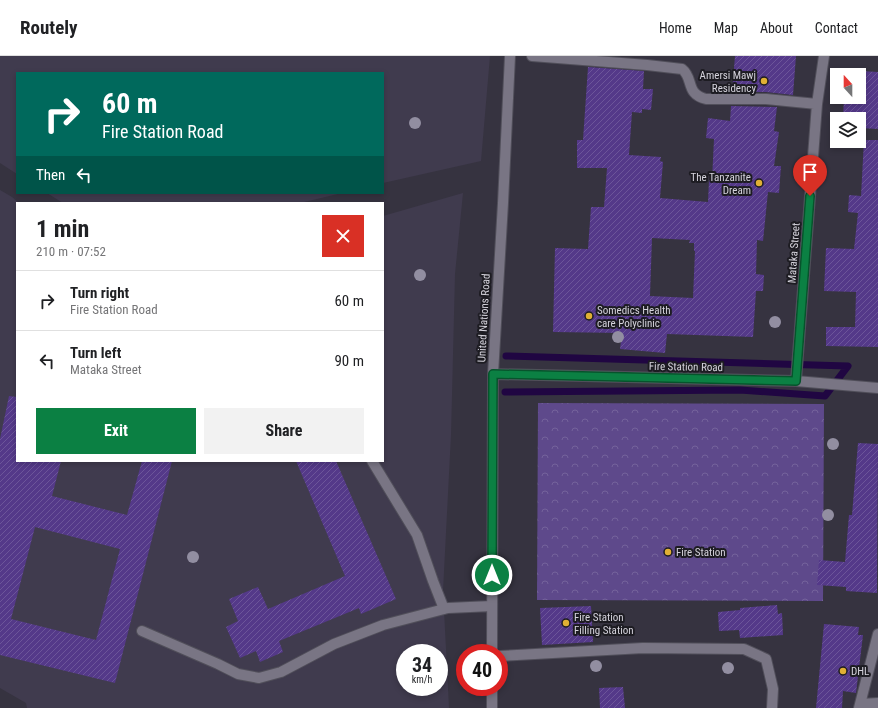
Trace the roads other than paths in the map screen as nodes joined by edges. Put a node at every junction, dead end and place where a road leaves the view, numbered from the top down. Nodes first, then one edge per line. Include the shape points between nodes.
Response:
1 (510, 56) edge
2 (532, 56) edge
3 (824, 56) edge
4 (817, 104) junction
5 (493, 374) junction
6 (796, 381) junction
7 (878, 388) edge
8 (373, 462) edge
9 (492, 606) junction
10 (444, 609) junction
11 (142, 631) dead end
12 (878, 634) edge
13 (492, 644) edge
14 (508, 656) edge
15 (492, 696) edge
16 (878, 703) edge
17 (860, 706) edge
18 (492, 708) edge
19 (772, 708) edge

1 - 5 street, United Nations Road
2 - 4 street via 682,69 692,92 706,99 766,99
3 - 4 street, Mataka Street
4 - 6 street, Mataka Street
5 - 6 street, Fire Station Road
5 - 9 street, United Nations Road
6 - 7 street, Fire Station Road
8 - 10 street via 417,535
9 - 10 street
9 - 13 street, United Nations Road
10 - 11 street via 382,625 334,644 281,672 259,678 238,674
12 - 17 street
14 - 19 street via 643,648 744,649 766,660 772,689
15 - 18 street
16 - 17 street

